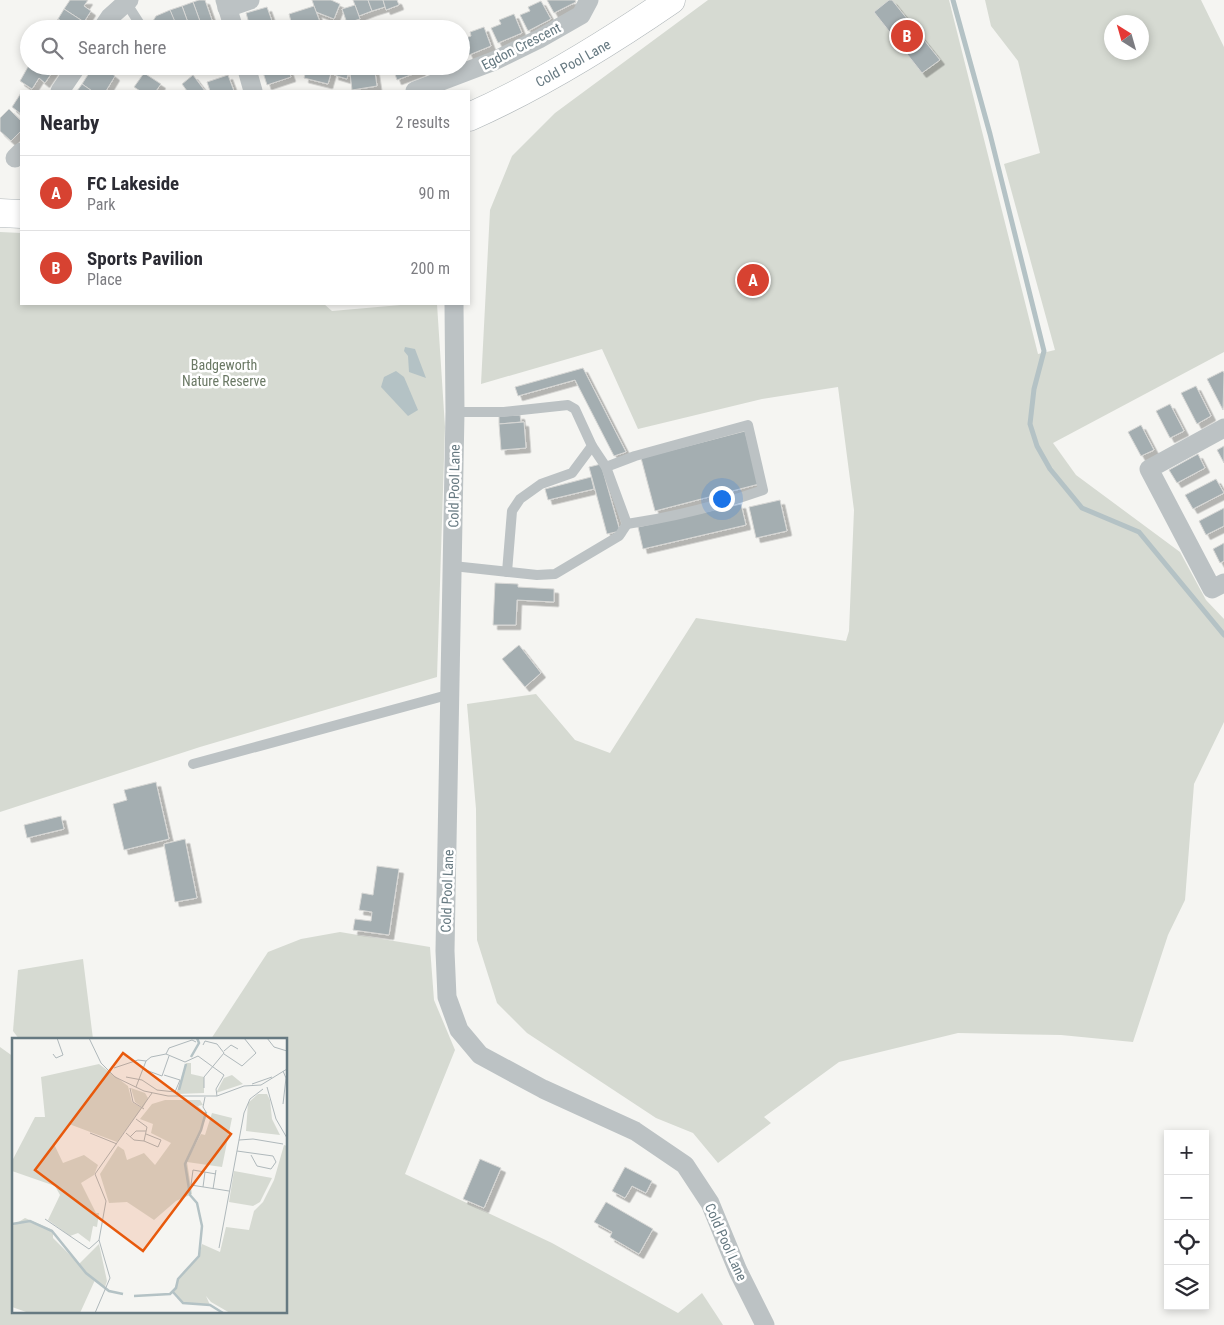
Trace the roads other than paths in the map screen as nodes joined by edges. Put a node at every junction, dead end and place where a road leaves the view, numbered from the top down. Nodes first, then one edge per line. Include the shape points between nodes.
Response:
1 (250, 0) edge
2 (590, 0) edge
3 (671, 0) edge
4 (128, 2) edge
5 (226, 4) edge
6 (108, 20) edge
7 (138, 20) edge
8 (231, 20) edge
9 (470, 70) edge
10 (71, 75) edge
11 (249, 75) edge
12 (457, 75) edge
13 (61, 90) edge
14 (253, 90) edge
15 (418, 90) edge
16 (470, 116) edge
17 (0, 213) edge
18 (20, 214) edge
19 (454, 305) edge
20 (455, 412) junction
21 (1224, 428) edge
22 (592, 446) junction
23 (606, 467) junction
24 (627, 524) junction
25 (452, 566) junction
26 (507, 572) junction
27 (1224, 583) edge
28 (451, 694) junction
29 (193, 764) dead end
30 (765, 1325) edge

1 - 5 street
2 - 9 street, Egdon Crescent via 581,15 539,39
3 - 16 street, Cold Pool Lane via 605,45
4 - 6 street
4 - 7 lane
5 - 8 street
10 - 13 street
11 - 14 street
12 - 15 street, Egdon Crescent
17 - 18 street
19 - 20 street, Cold Pool Lane
20 - 22 lane via 504,412 568,404 575,409
20 - 25 street, Cold Pool Lane
21 - 27 street via 1150,469 1212,589
22 - 23 lane
22 - 26 lane via 572,473 540,484 520,499 512,511
23 - 24 lane
23 - 24 lane via 748,425 763,490 728,503
24 - 26 lane via 619,536 555,574
25 - 26 lane
25 - 28 street, Cold Pool Lane
28 - 29 lane
28 - 30 street, Cold Pool Lane via 445,951 447,997 460,1030 480,1055 542,1089 635,1131 685,1165 710,1203

